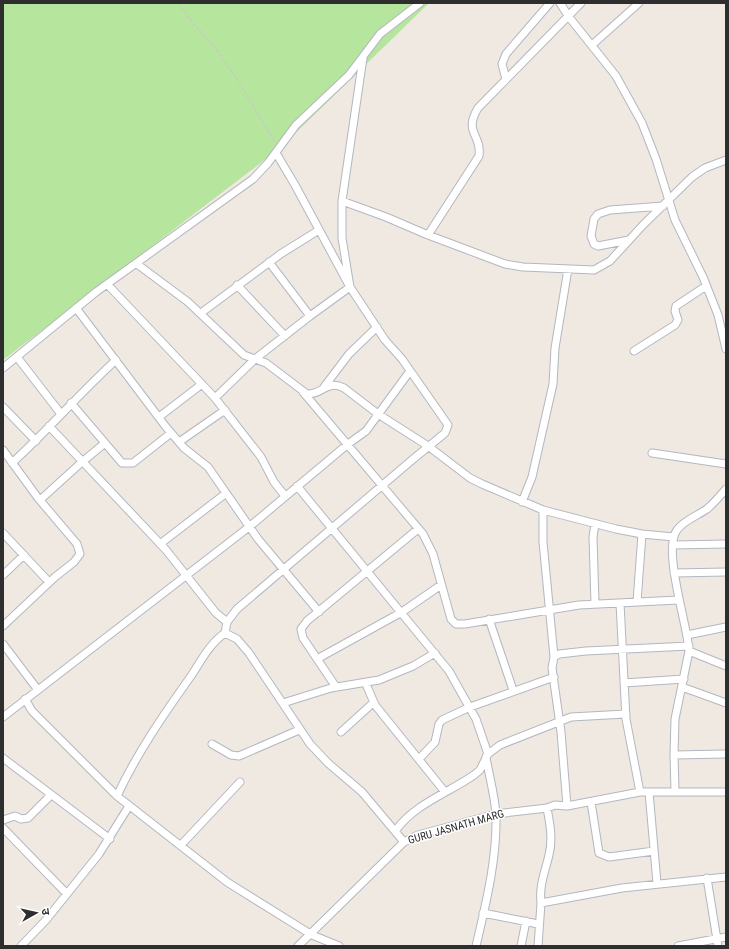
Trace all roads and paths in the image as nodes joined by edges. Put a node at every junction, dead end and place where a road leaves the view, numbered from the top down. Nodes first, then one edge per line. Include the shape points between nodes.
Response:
1 (179, 3) edge
2 (420, 3) edge
3 (550, 3) edge
4 (560, 3) edge
5 (581, 3) edge
6 (640, 3) edge
7 (568, 17) junction
8 (592, 45) junction
9 (364, 54) junction
10 (506, 79) junction
11 (277, 151) junction
12 (726, 160) edge
13 (342, 201) junction
14 (666, 203) junction
15 (319, 230) junction
16 (428, 235) junction
17 (629, 240) junction
18 (269, 262) junction
19 (137, 264) junction
20 (568, 269) junction
21 (107, 284) junction
22 (237, 285) junction
23 (706, 286) junction
24 (350, 287) junction
25 (76, 308) junction
26 (201, 313) junction
27 (310, 316) junction
28 (376, 327) junction
29 (285, 336) junction
30 (726, 349) edge
31 (634, 351) dead end
32 (17, 357) junction
33 (256, 359) junction
34 (116, 360) junction
35 (3, 368) edge
36 (410, 371) junction
37 (202, 384) junction
38 (324, 388) junction
39 (303, 392) junction
40 (215, 398) junction
41 (71, 403) junction
42 (3, 407) edge
43 (225, 410) junction
44 (61, 414) junction
45 (378, 414) junction
46 (159, 417) junction
47 (49, 426) junction
48 (171, 433) junction
49 (36, 441) junction
50 (179, 442) junction
51 (105, 443) junction
52 (348, 444) junction
53 (428, 446) junction
54 (3, 450) edge
55 (652, 453) dead end
56 (82, 462) junction
57 (12, 463) junction
58 (726, 464) edge
59 (297, 486) junction
60 (382, 486) junction
61 (726, 489) edge
62 (225, 494) junction
63 (285, 496) junction
64 (40, 500) junction
65 (522, 502) junction
66 (543, 510) junction
67 (595, 524) junction
68 (249, 527) junction
69 (333, 528) junction
70 (418, 529) junction
71 (3, 533) edge
72 (642, 534) junction
73 (673, 541) junction
74 (160, 544) junction
75 (726, 544) edge
76 (24, 555) junction
77 (284, 570) junction
78 (368, 572) junction
79 (674, 572) junction
80 (726, 572) edge
81 (3, 575) edge
82 (186, 575) junction
83 (49, 582) junction
84 (441, 585) junction
85 (678, 600) junction
86 (620, 602) junction
87 (637, 602) junction
88 (595, 604) junction
89 (548, 609) junction
90 (319, 612) junction
91 (402, 612) junction
92 (489, 619) junction
93 (227, 622) junction
94 (3, 626) edge
95 (726, 628) edge
96 (225, 633) junction
97 (687, 635) junction
98 (3, 644) edge
99 (689, 648) junction
100 (622, 650) junction
101 (435, 653) junction
102 (554, 657) junction
103 (316, 659) junction
104 (726, 666) edge
105 (554, 677) junction
106 (684, 679) junction
107 (624, 683) junction
108 (366, 684) junction
109 (336, 687) junction
110 (682, 687) junction
111 (38, 690) junction
112 (513, 690) junction
113 (25, 699) junction
114 (374, 702) junction
115 (283, 703) junction
116 (726, 703) edge
117 (470, 707) junction
118 (626, 714) junction
119 (3, 717) edge
120 (560, 721) junction
121 (299, 730) junction
122 (341, 732) dead end
123 (212, 744) dead end
124 (726, 754) edge
125 (674, 755) junction
126 (487, 756) junction
127 (3, 758) edge
128 (419, 758) junction
129 (240, 782) dead end
130 (675, 791) junction
131 (446, 792) junction
132 (640, 792) junction
133 (649, 792) junction
134 (726, 792) edge
135 (51, 794) junction
136 (117, 796) junction
137 (591, 802) junction
138 (129, 806) junction
139 (567, 806) junction
140 (547, 808) junction
141 (496, 814) junction
142 (3, 820) edge
143 (3, 828) edge
144 (396, 830) junction
145 (110, 839) junction
146 (404, 842) junction
147 (181, 845) junction
148 (654, 851) junction
149 (726, 876) edge
150 (707, 878) junction
151 (657, 883) junction
152 (67, 894) junction
153 (541, 903) junction
154 (483, 913) junction
155 (526, 921) junction
156 (538, 924) junction
157 (312, 934) junction
158 (726, 937) edge
159 (718, 942) edge
160 (476, 945) edge
161 (21, 946) edge
162 (298, 946) edge
163 (340, 946) edge
164 (484, 946) edge
165 (521, 946) edge
166 (538, 946) edge
167 (678, 946) edge

1 - 11 path via 185,15 229,67
2 - 9 street via 380,34
3 - 10 street via 506,54 502,64
4 - 7 street
5 - 7 street
6 - 8 street
7 - 8 street
7 - 10 street
8 - 14 street via 622,84 640,118 656,158
9 - 11 street via 349,75 290,132
9 - 13 street
10 - 16 street via 474,114 471,123 479,156
11 - 15 street
11 - 19 street via 253,179
12 - 14 street via 699,172
13 - 16 street
13 - 24 street via 342,238
14 - 17 street
14 - 17 street via 610,210 598,214 591,236 594,244 598,246
14 - 23 street
15 - 18 street
15 - 24 street
16 - 20 street via 505,264
17 - 20 street via 602,267 594,270
18 - 22 street
18 - 27 street
19 - 21 street
19 - 26 street via 155,275
20 - 65 street via 555,348 553,384 532,477
21 - 25 street
21 - 37 street
22 - 26 street
22 - 29 street
23 - 30 street via 718,315
23 - 31 street via 676,306 678,320 675,325
24 - 27 street
24 - 28 street
25 - 32 street
25 - 34 street
26 - 33 street via 239,351 247,357
27 - 29 street
28 - 36 street
28 - 38 street via 349,354
29 - 33 street
32 - 35 street
32 - 44 street
33 - 39 street via 266,362
33 - 40 street
34 - 41 street
34 - 46 street
36 - 45 street
36 - 53 street via 448,425 445,433
37 - 40 street
37 - 46 street
38 - 39 street via 312,394
38 - 45 street via 329,385 339,386
39 - 52 street
40 - 43 street
41 - 44 street
41 - 51 street
42 - 49 street
43 - 50 street
43 - 63 street via 261,457 274,482
44 - 47 street
45 - 52 street via 366,431
45 - 53 street
46 - 48 street
47 - 49 street
47 - 56 street
48 - 50 street
48 - 51 street via 133,463 122,463
49 - 57 street
50 - 62 street via 208,467
51 - 56 street
52 - 59 street
52 - 60 street
53 - 60 street
53 - 65 street via 470,478
54 - 57 street
55 - 58 street
56 - 64 street
56 - 74 street
57 - 64 street
59 - 63 street
59 - 69 street
60 - 69 street
60 - 70 street
61 - 73 street via 707,509 682,524 676,531
62 - 68 street
62 - 74 street
63 - 68 street
64 - 83 street via 80,550 74,562
65 - 66 street
66 - 67 street
66 - 89 street
67 - 72 street
67 - 88 street
68 - 77 street
68 - 82 street
69 - 77 street
69 - 78 street
70 - 78 street
70 - 84 street via 433,554
71 - 76 street
72 - 73 street
72 - 87 street
73 - 75 street
73 - 79 street
74 - 82 street
76 - 81 street
76 - 83 street
77 - 90 street
77 - 93 street via 237,609
78 - 90 street
78 - 91 street
79 - 80 street
79 - 85 street
82 - 93 street via 216,613
82 - 111 street
83 - 94 street
84 - 91 street
84 - 92 street via 451,619 456,624
85 - 87 street
85 - 97 street
86 - 87 street
86 - 88 street
86 - 100 street
88 - 89 street
89 - 92 street
89 - 102 street
90 - 103 street via 304,625 301,634
91 - 101 street
91 - 103 street
92 - 112 street
93 - 96 street
95 - 97 street
96 - 115 street via 243,646
96 - 136 street via 213,645 163,716
97 - 99 street
98 - 111 street
99 - 100 street
99 - 104 street
99 - 106 street
100 - 102 street via 559,654
100 - 107 street
101 - 108 street via 399,672
101 - 117 street via 454,677
102 - 105 street
103 - 109 street
105 - 112 street
105 - 120 street
106 - 107 street
106 - 110 street
107 - 118 street
108 - 109 street
108 - 114 street
109 - 115 street
110 - 116 street
110 - 125 street via 675,719
111 - 113 street
112 - 117 street
113 - 119 street
113 - 136 street via 32,711
114 - 122 street
114 - 128 street
115 - 121 street
117 - 126 street via 480,728
117 - 128 street via 442,720 435,742
118 - 120 street via 583,715
118 - 132 street
120 - 126 street via 500,745
120 - 139 street
121 - 123 street via 239,756 231,755
121 - 144 street via 328,763 362,792
124 - 125 street
125 - 130 street
126 - 131 street via 480,770
126 - 141 street
127 - 135 street
128 - 131 street
129 - 147 street
130 - 133 street, GURU JASNATH MARG
130 - 134 street, GURU JASNATH MARG
131 - 144 street via 419,808
132 - 133 street, GURU JASNATH MARG
132 - 137 street, GURU JASNATH MARG
133 - 148 street
135 - 142 street via 28,818 21,819 15,816
135 - 145 street
136 - 138 street
137 - 139 street, GURU JASNATH MARG
137 - 148 street via 599,853 610,857
138 - 145 street
138 - 147 street
139 - 140 street, GURU JASNATH MARG via 555,805
140 - 141 street, GURU JASNATH MARG
140 - 153 street via 551,840 541,883
141 - 146 street, GURU JASNATH MARG
141 - 154 street via 494,859
143 - 152 street
144 - 146 street
145 - 152 street
146 - 157 street, GURU JASNATH MARG
147 - 157 street via 227,882
148 - 151 street
149 - 150 street
150 - 151 street
150 - 159 street
151 - 153 street
152 - 161 street
153 - 156 street
154 - 155 street
154 - 160 street
155 - 156 street
155 - 165 street
156 - 166 street
157 - 162 street, GURU JASNATH MARG
157 - 163 street
158 - 159 street
159 - 167 street
160 - 164 street

